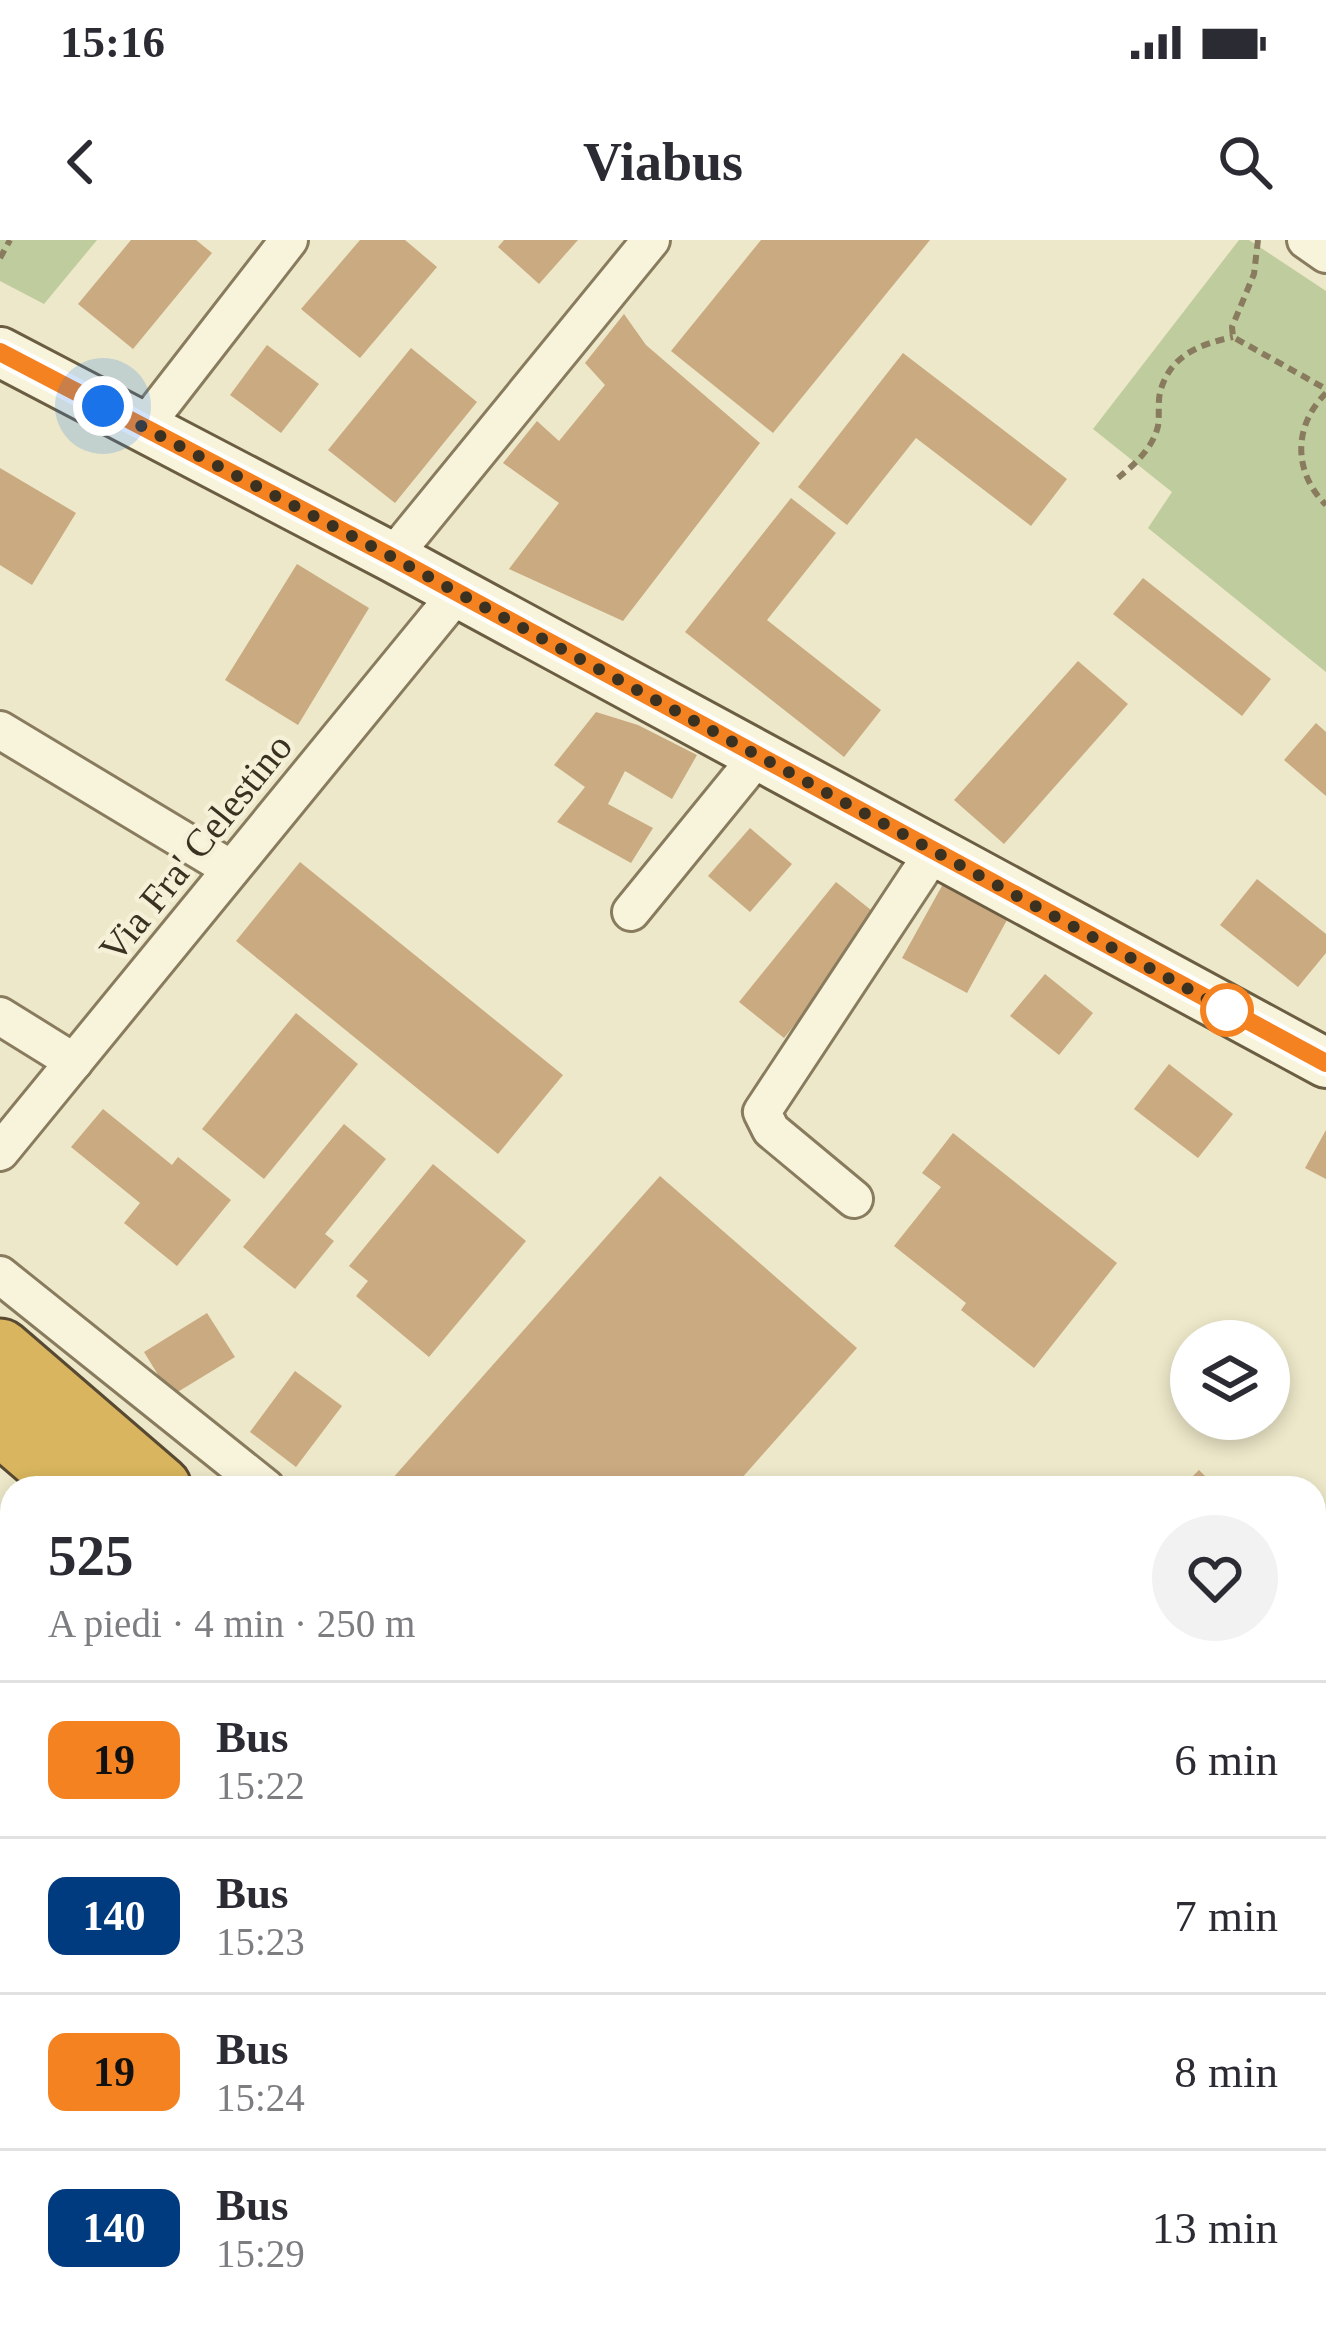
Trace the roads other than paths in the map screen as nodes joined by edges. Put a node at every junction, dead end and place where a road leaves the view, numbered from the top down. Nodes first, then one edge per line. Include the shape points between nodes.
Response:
1 (289, 240) edge
2 (651, 240) edge
3 (1306, 240) edge
4 (1326, 254) edge
5 (0, 352) edge
6 (142, 428) junction
7 (392, 557) junction
8 (456, 595) junction
9 (0, 730) edge
10 (758, 755) junction
11 (933, 853) junction
12 (231, 869) junction
13 (632, 912) dead end
14 (0, 1016) edge
15 (74, 1062) junction
16 (1326, 1063) edge
17 (0, 1152) edge
18 (854, 1199) dead end
19 (0, 1275) edge
20 (0, 1352) edge
21 (0, 1425) edge
22 (63, 1476) edge
23 (146, 1476) edge
24 (251, 1476) edge

1 - 6 street
2 - 7 street
3 - 4 street
5 - 6 street
6 - 7 street
7 - 8 street
8 - 10 street
8 - 12 street, Via Fra' Celestino
9 - 12 street
10 - 11 street
10 - 13 street
11 - 16 street
11 - 18 street via 762,1112 771,1130
12 - 15 street, Via Fra' Celestino
14 - 15 street
15 - 17 street, Via Fra' Celestino
19 - 24 street
20 - 23 highway
21 - 22 highway

